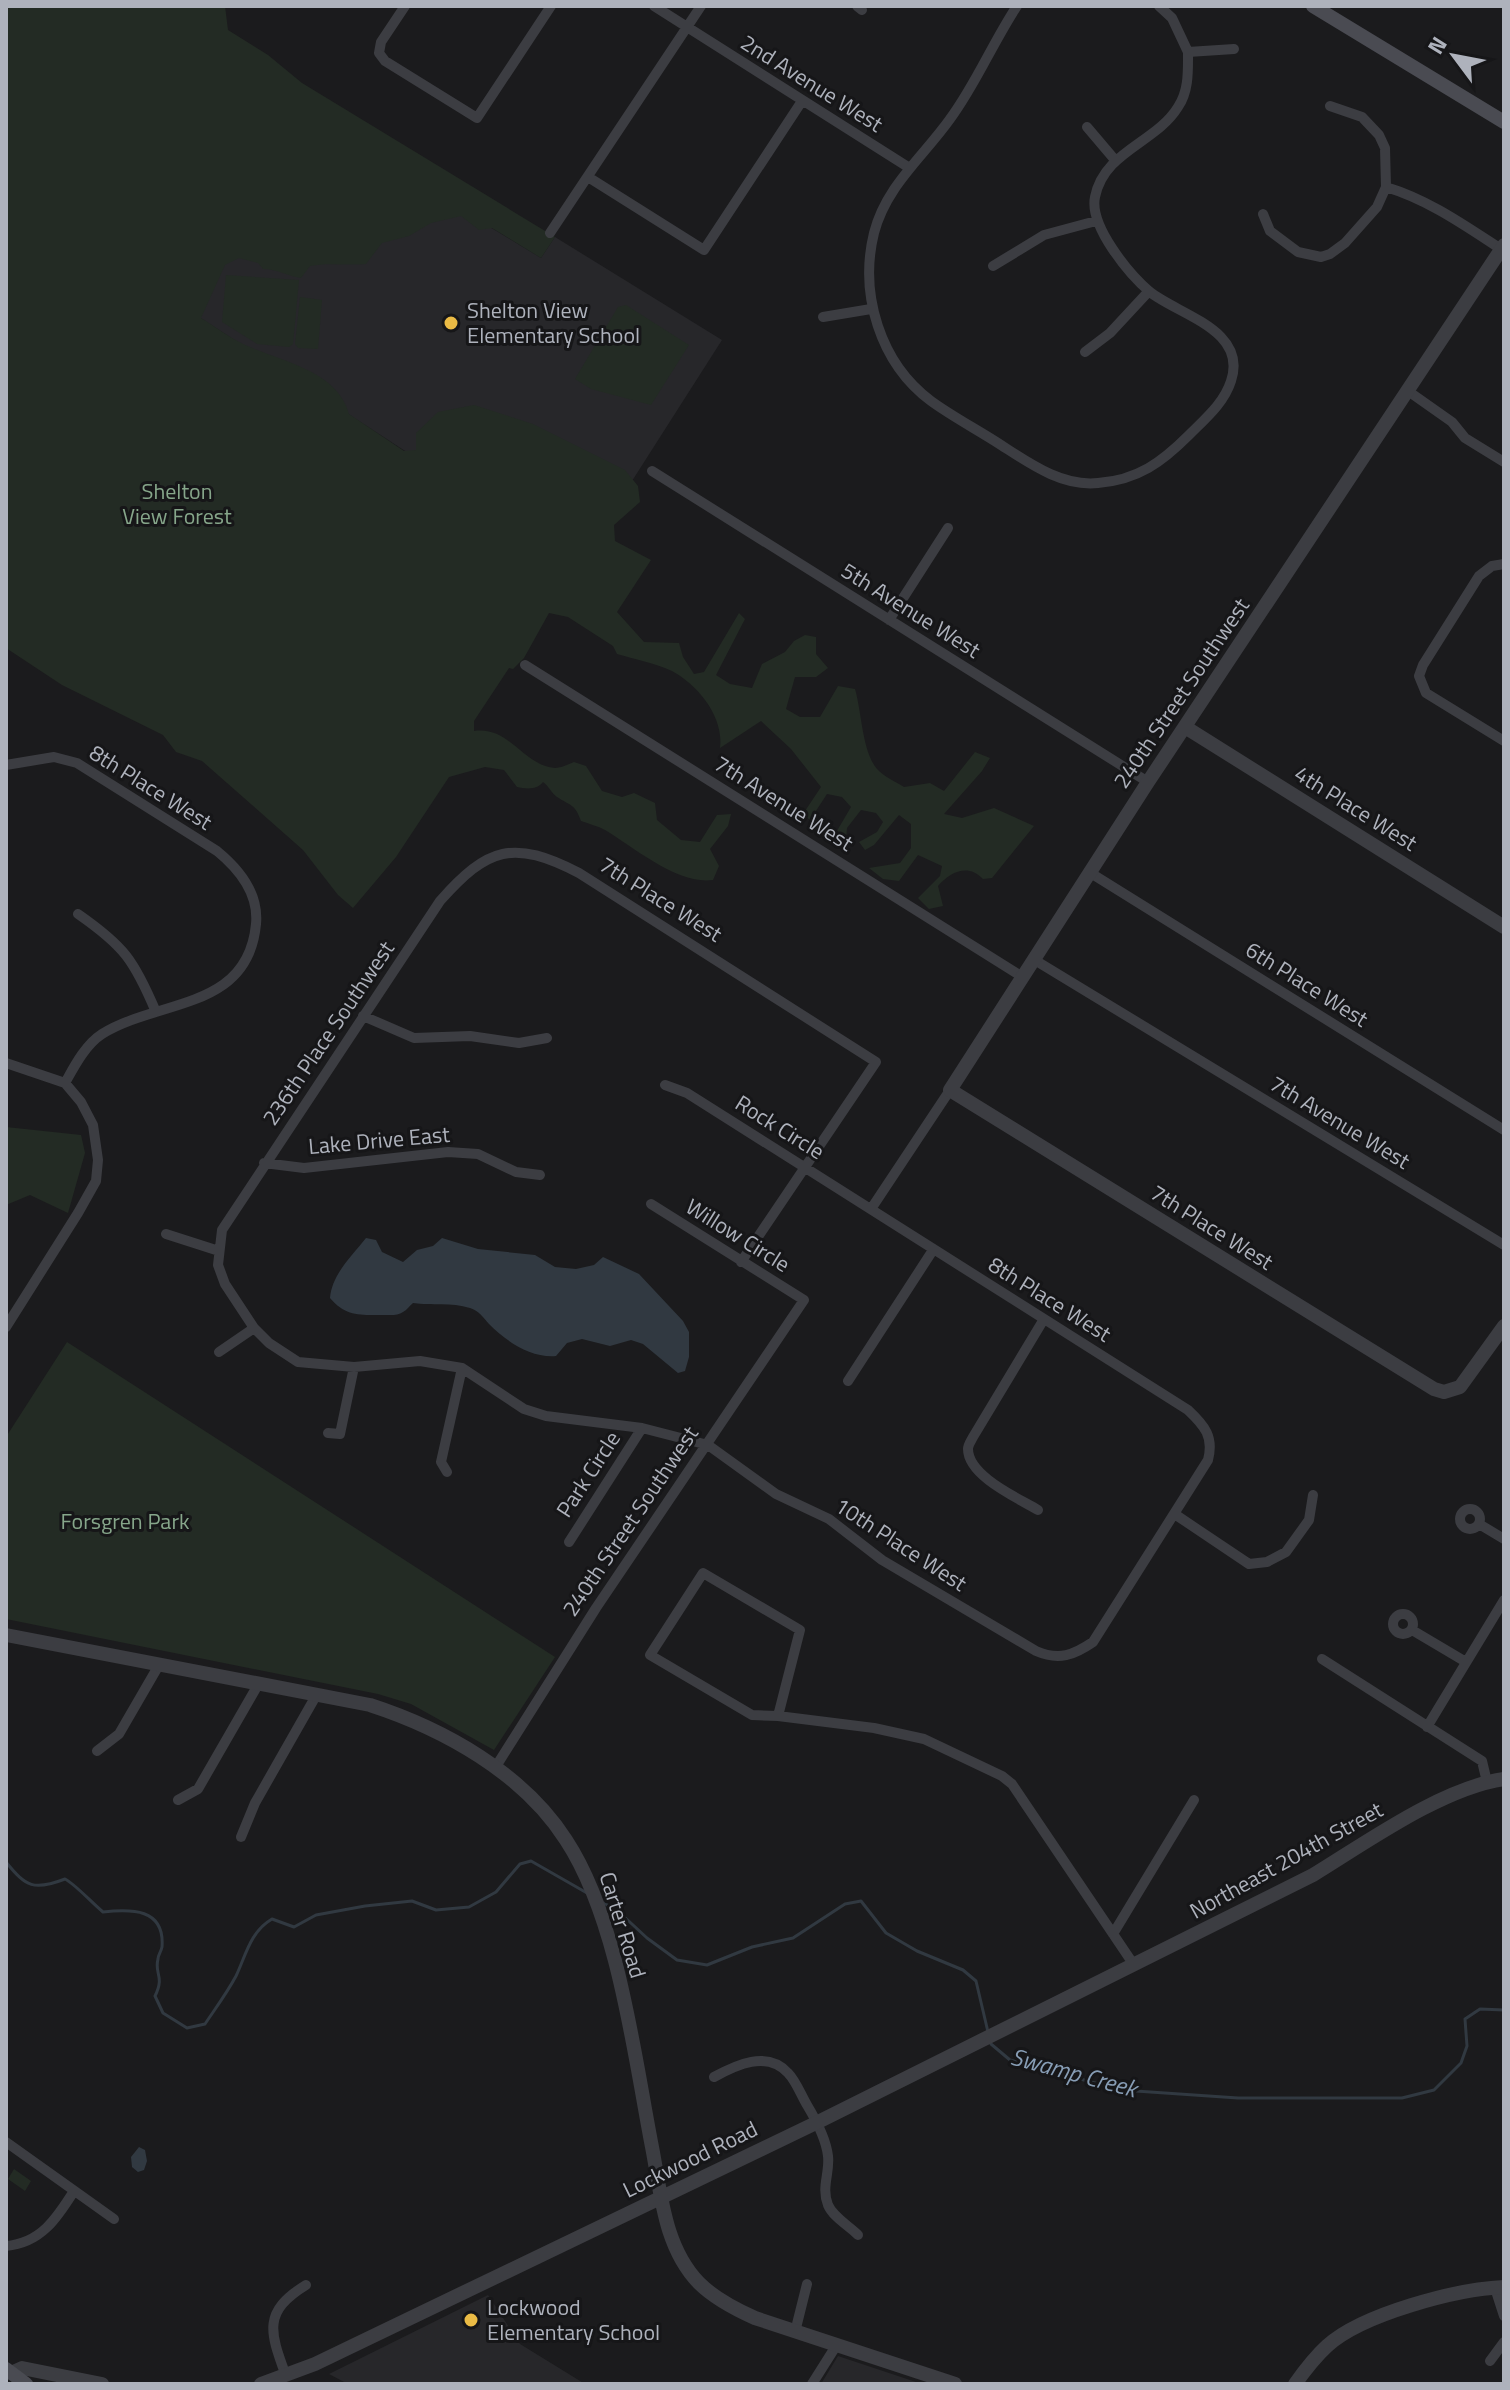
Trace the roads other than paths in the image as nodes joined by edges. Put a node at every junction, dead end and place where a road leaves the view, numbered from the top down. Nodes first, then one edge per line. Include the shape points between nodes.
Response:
1 (405, 6) edge
2 (551, 6) edge
3 (654, 6) edge
4 (701, 6) edge
5 (1017, 6) edge
6 (1159, 6) edge
7 (1313, 6) edge
8 (687, 27) junction
9 (1234, 49) dead end
10 (1188, 52) junction
11 (802, 101) junction
12 (1330, 106) dead end
13 (1504, 121) edge
14 (1087, 127) dead end
15 (1115, 160) junction
16 (908, 167) junction
17 (588, 177) junction
18 (1386, 187) junction
19 (1263, 214) dead end
20 (1096, 221) junction
21 (550, 233) dead end
22 (1503, 247) edge
23 (993, 266) dead end
24 (1149, 291) junction
25 (871, 309) junction
26 (823, 317) dead end
27 (1085, 352) dead end
28 (1408, 391) junction
29 (1504, 462) edge
30 (652, 471) dead end
31 (948, 528) dead end
32 (1504, 564) edge
33 (889, 620) junction
34 (525, 665) dead end
35 (1185, 727) junction
36 (1504, 741) edge
37 (6, 765) edge
38 (1148, 782) junction
39 (495, 856) joint
40 (1089, 872) junction
41 (78, 914) dead end
42 (1504, 927) edge
43 (1033, 959) junction
44 (1021, 976) junction
45 (156, 1012) junction
46 (363, 1016) junction
47 (547, 1038) dead end
48 (6, 1063) edge
49 (65, 1083) junction
50 (665, 1085) dead end
51 (950, 1090) junction
52 (1504, 1130) edge
53 (264, 1163) junction
54 (805, 1166) junction
55 (540, 1175) dead end
56 (651, 1204) dead end
57 (871, 1209) junction
58 (166, 1234) dead end
59 (1504, 1245) edge
60 (933, 1250) junction
61 (219, 1251) junction
62 (741, 1262) junction
63 (804, 1300) joint
64 (1044, 1319) junction
65 (1504, 1326) edge
66 (6, 1327) edge
67 (254, 1328) junction
68 (219, 1352) dead end
69 (354, 1367) junction
70 (462, 1368) junction
71 (848, 1381) dead end
72 (642, 1428) junction
73 (328, 1433) dead end
74 (708, 1445) junction
75 (447, 1472) dead end
76 (1313, 1495) dead end
77 (1038, 1510) dead end
78 (1176, 1515) junction
79 (1479, 1524) dead end
80 (1504, 1539) edge
81 (569, 1542) dead end
82 (1504, 1600) edge
83 (1412, 1630) dead end
84 (6, 1635) edge
85 (1322, 1659) dead end
86 (1466, 1662) junction
87 (159, 1665) junction
88 (259, 1683) junction
89 (317, 1694) junction
90 (778, 1716) junction
91 (1427, 1727) junction
92 (97, 1751) dead end
93 (495, 1768) junction
94 (1504, 1779) edge
95 (1487, 1782) junction
96 (178, 1800) dead end
97 (1194, 1800) dead end
98 (241, 1837) dead end
99 (1113, 1934) junction
100 (1134, 1965) junction
101 (714, 2077) dead end
102 (818, 2122) junction
103 (6, 2142) edge
104 (74, 2191) junction
105 (660, 2198) junction
106 (114, 2219) dead end
107 (858, 2235) dead end
108 (6, 2246) edge
109 (807, 2284) dead end
110 (306, 2285) dead end
111 (1500, 2287) edge
112 (1504, 2316) edge
113 (795, 2332) junction
114 (1504, 2342) edge
115 (836, 2346) junction
116 (1490, 2361) dead end
117 (9, 2371) edge
118 (286, 2376) junction
119 (26, 2384) edge
120 (102, 2384) edge
121 (261, 2384) edge
122 (812, 2384) edge
123 (955, 2384) edge
124 (1295, 2384) edge

1 - 2 street via 379,53 477,118
3 - 8 street, 2nd Avenue West
4 - 8 street
5 - 16 street via 951,118
6 - 10 street via 1172,18
7 - 13 main road
8 - 11 street, 2nd Avenue West
8 - 17 street
9 - 10 street
10 - 15 street via 1188,76 1178,107
11 - 16 street, 2nd Avenue West
11 - 17 street via 704,250
12 - 18 street via 1362,117 1379,135 1385,148
14 - 15 street
15 - 20 street via 1095,197
16 - 25 street via 874,232 868,276
17 - 21 street
18 - 19 street via 1363,225 1321,257 1298,252 1270,231
18 - 22 street via 1437,208
20 - 23 street via 1044,235
20 - 24 street
22 - 28 street, 240th Street Southwest
24 - 25 street via 1217,332 1232,353 1233,376 1218,407 1147,471 1094,484 1042,471 930,400 897,364
24 - 27 street
25 - 26 street
28 - 29 street
28 - 35 street, 240th Street Southwest
30 - 33 street, 5th Avenue West
31 - 33 street
32 - 36 street via 1479,576 1419,676 1426,693
33 - 38 street, 5th Avenue West
34 - 44 street, 7th Avenue West
35 - 38 street, 240th Street Southwest
35 - 42 street, 4th Place West
37 - 45 street, 8th Place West via 54,757 77,763 239,869 253,896 253,947 240,969 219,987 192,1003
38 - 40 street, 240th Street Southwest
39 - 46 street, 236th Place Southwest via 459,880 440,901
39 - 54 street, 7th Place West via 532,852 579,873 876,1062
40 - 43 street, 240th Street Southwest
40 - 52 street, 6th Place West
41 - 45 street via 110,936 137,967
43 - 44 street, 240th Street Southwest
43 - 59 street, 7th Avenue West
44 - 51 street, 240th Street Southwest
45 - 49 street via 100,1035
46 - 47 street via 414,1038 470,1036 519,1043
46 - 53 street, 236th Place Southwest
48 - 49 street
49 - 66 street via 93,1125 96,1181
50 - 54 street, Rock Circle via 687,1093
51 - 57 street, 240th Street Southwest
51 - 65 street, 7th Place West via 1434,1389 1454,1390 1466,1381
53 - 55 street, Lake Drive East via 304,1168 448,1152 478,1154 516,1172
53 - 61 street, 236th Place Southwest via 222,1230
54 - 57 street, Rock Circle
54 - 62 street
56 - 62 street, Willow Circle
57 - 60 street, 8th Place West
58 - 61 street
60 - 64 street, 8th Place West
60 - 71 street
61 - 67 street via 225,1284
62 - 63 street, Willow Circle
63 - 74 street, 240th Street Southwest
64 - 77 street via 968,1449 981,1475
64 - 78 street, 8th Place West via 1205,1425 1211,1447 1208,1460
67 - 68 street
67 - 69 street via 298,1362
69 - 70 street via 420,1361
69 - 73 street via 340,1434
70 - 72 street via 524,1409
70 - 75 street via 441,1462
72 - 74 street
72 - 81 street, Park Circle
74 - 78 street, 10th Place West via 776,1494 829,1519 882,1560 1036,1651 1060,1658 1093,1642
74 - 93 street, 240th Street Southwest
76 - 78 street via 1309,1520 1286,1552 1267,1562 1249,1564
79 - 80 street
82 - 86 street
83 - 86 street
84 - 87 street, Carter Road
85 - 91 street
86 - 91 street
87 - 88 street, Carter Road
87 - 92 street via 119,1734
88 - 89 street, Carter Road
88 - 96 street via 198,1789
89 - 93 street, Carter Road via 402,1716
89 - 98 street
90 - 90 street via 752,1715 650,1655 703,1573 800,1630
90 - 99 street via 924,1739 987,1767 1012,1784
91 - 95 street via 1482,1761
93 - 105 street, Carter Road via 540,1806 586,1874 606,1927 629,2023
94 - 95 street, Northeast 204th Street
95 - 100 street, Northeast 204th Street via 1415,1814 1313,1875
97 - 99 street
99 - 100 street
100 - 102 street, Lockwood Road
101 - 102 street via 739,2063 779,2066 789,2073
102 - 105 street, Lockwood Road
102 - 107 street via 828,2158 827,2202
103 - 104 street
104 - 106 street
104 - 108 street via 55,2222 35,2238
105 - 113 street, Carter Road via 667,2226 698,2282 734,2308
105 - 118 street, Lockwood Road
109 - 113 street
110 - 118 street via 282,2303 273,2322 271,2332
111 - 112 street
111 - 124 street via 1372,2319 1329,2344
113 - 115 street, Carter Road
114 - 116 street
115 - 122 street
115 - 123 street, Carter Road
117 - 119 main road
117 - 120 street via 22,2368
118 - 121 street, Lockwood Road

